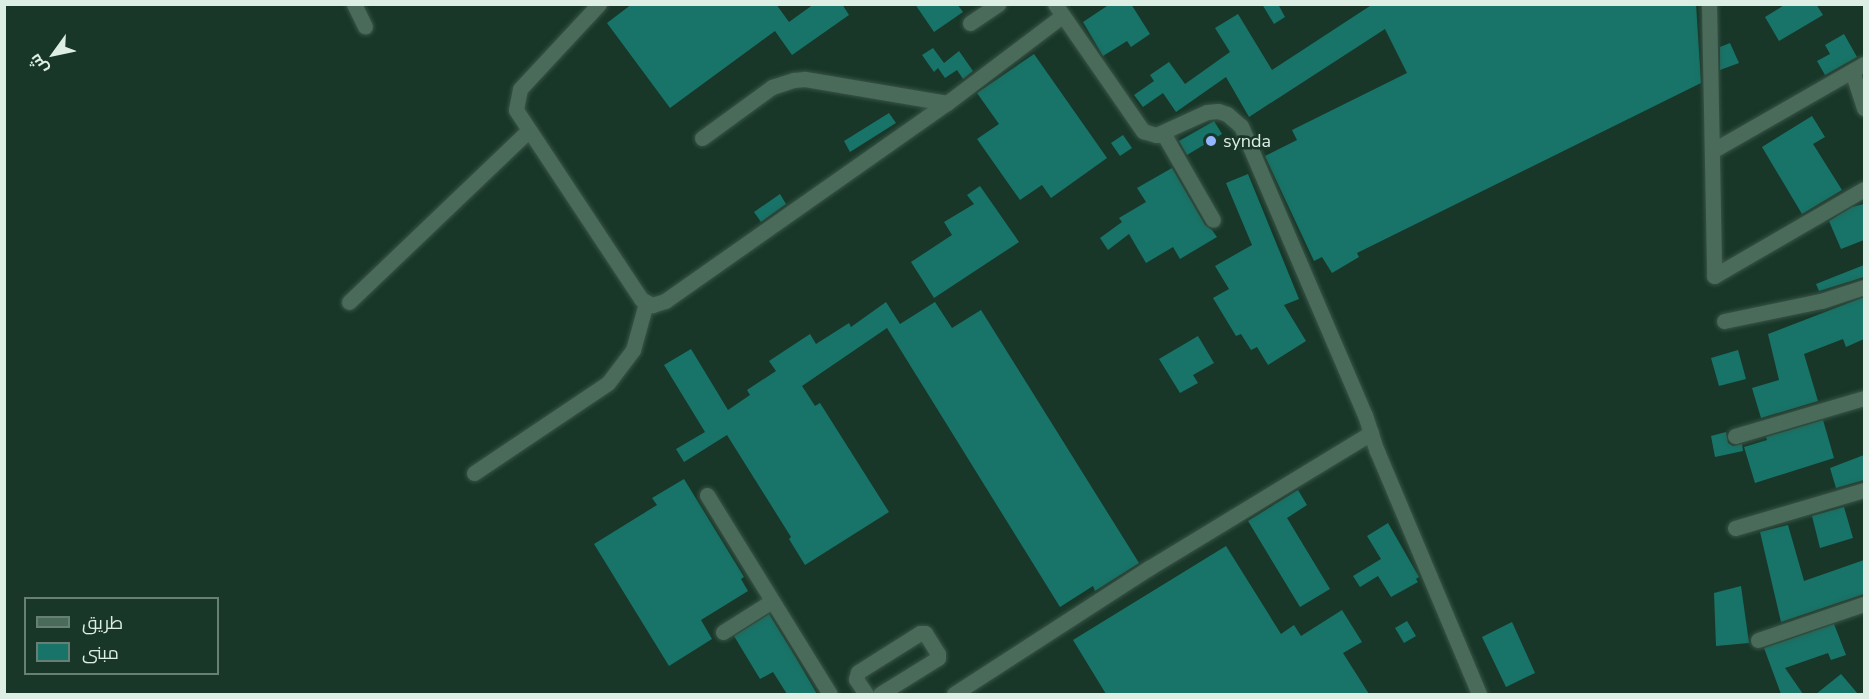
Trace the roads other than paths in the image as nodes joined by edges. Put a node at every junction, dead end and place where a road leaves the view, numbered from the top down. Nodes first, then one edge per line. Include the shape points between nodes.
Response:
1 (354, 4) edge
2 (599, 4) edge
3 (998, 4) edge
4 (1709, 4) edge
5 (982, 9) edge
6 (1059, 10) edge
7 (970, 23) dead end
8 (365, 27) dead end
9 (1858, 67) edge
10 (947, 103) junction
11 (1864, 108) edge
12 (528, 131) junction
13 (1163, 133) junction
14 (702, 138) dead end
15 (1712, 151) junction
16 (1864, 189) edge
17 (1213, 220) dead end
18 (1864, 287) edge
19 (349, 302) dead end
20 (646, 303) junction
21 (1724, 321) dead end
22 (1864, 398) edge
23 (1371, 433) junction
24 (1735, 436) dead end
25 (474, 473) dead end
26 (1864, 490) edge
27 (707, 495) dead end
28 (1735, 528) dead end
29 (772, 601) junction
30 (1864, 604) edge
31 (723, 632) dead end
32 (1758, 640) dead end
33 (862, 693) edge
34 (830, 694) edge
35 (880, 694) edge
36 (954, 694) edge
37 (1479, 694) edge

1 - 8 street
2 - 12 street via 520,89 516,110
3 - 5 street
4 - 15 street
5 - 7 street
6 - 10 street
6 - 13 street via 1138,126 1149,134
9 - 11 street
9 - 15 street
10 - 14 street via 794,80 772,87
10 - 20 street via 664,301
12 - 19 street
12 - 20 street
13 - 17 street
13 - 23 street via 1207,112 1218,111 1241,126
15 - 16 street via 1714,276
18 - 21 street via 1821,302
20 - 25 street via 633,350 608,383
22 - 24 street
23 - 36 street via 1149,568
23 - 37 street
26 - 28 street
27 - 29 street
29 - 31 street
29 - 34 street
30 - 32 street
33 - 35 street via 856,679 858,672 925,633 938,658

